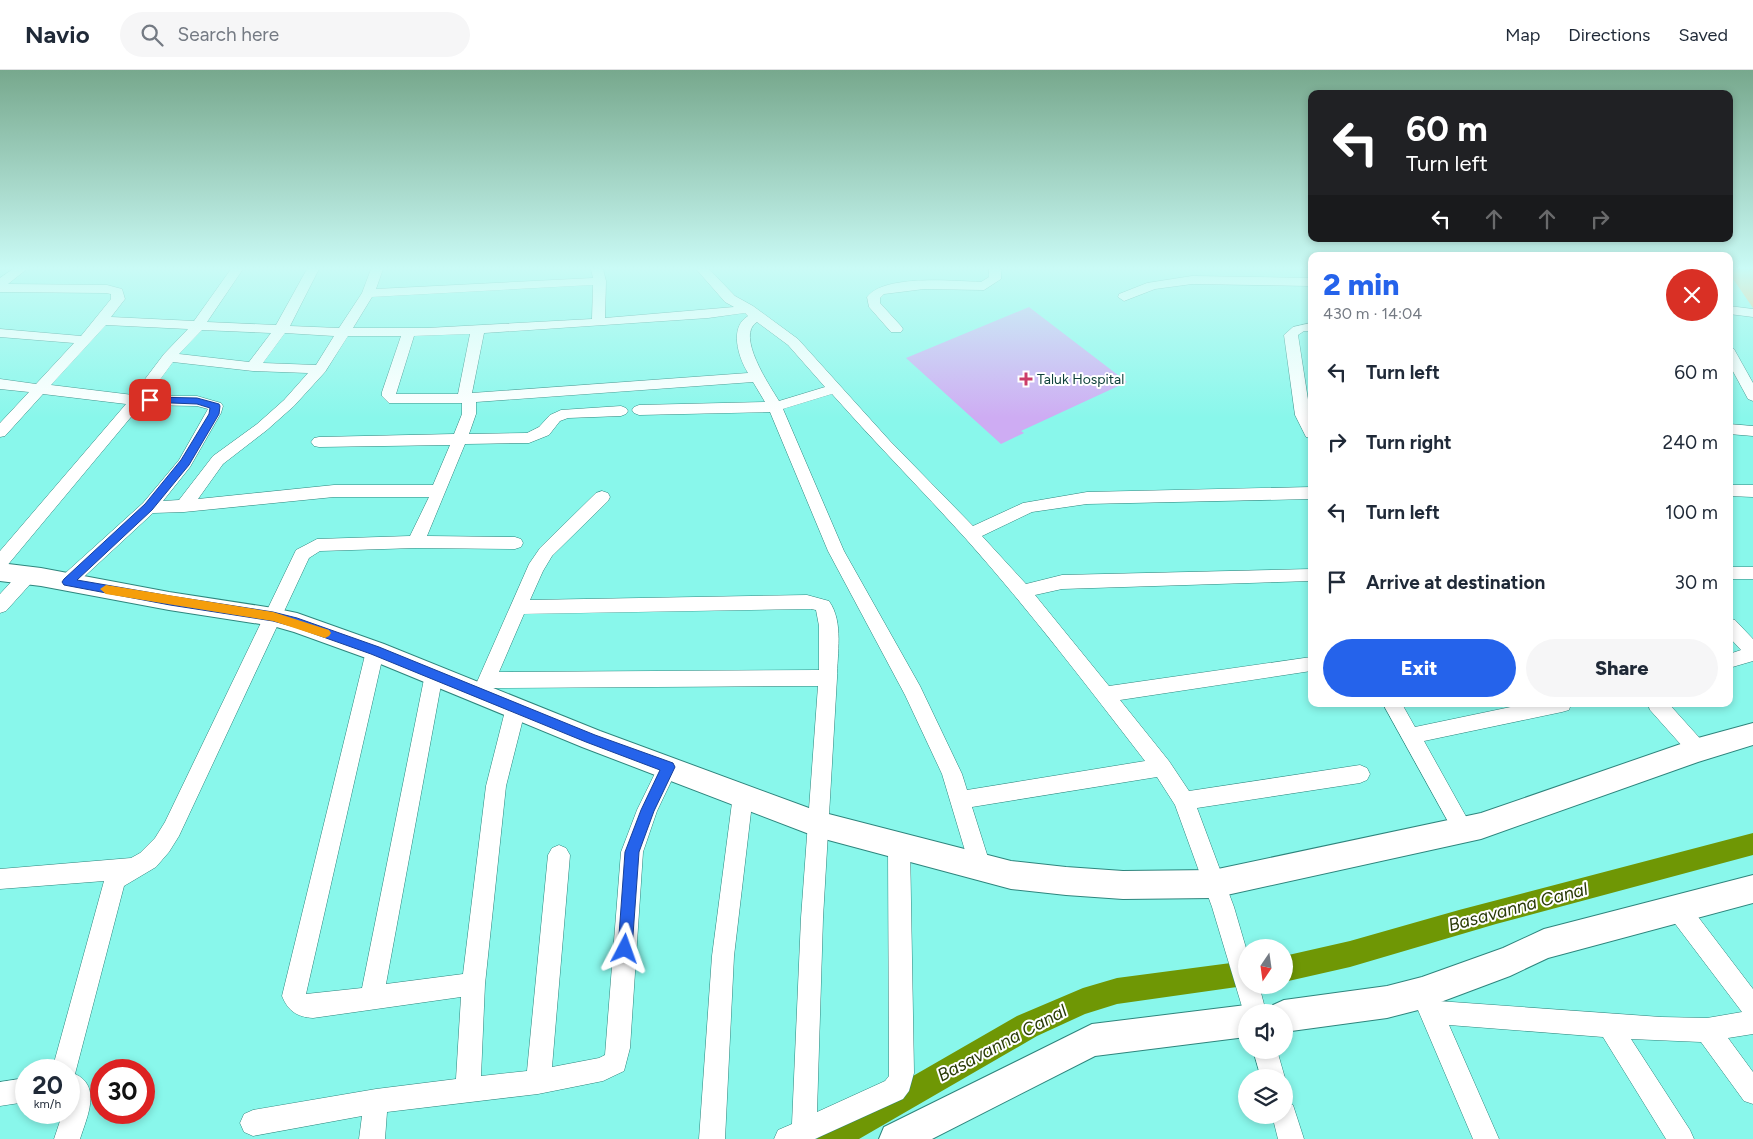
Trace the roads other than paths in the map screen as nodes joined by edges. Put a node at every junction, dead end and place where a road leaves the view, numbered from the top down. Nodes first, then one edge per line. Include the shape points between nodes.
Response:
1 (203, 319) edge
2 (286, 319) edge
3 (351, 319) edge
4 (598, 319) edge
5 (641, 319) edge
6 (749, 319) edge
7 (761, 319) edge
8 (887, 319) edge
9 (102, 321) joint
10 (598, 322) junction
11 (197, 327) junction
12 (1308, 327) edge
13 (281, 329) junction
14 (478, 329) junction
15 (896, 329) dead end
16 (343, 332) junction
17 (409, 332) junction
18 (0, 333) edge
19 (83, 340) junction
20 (169, 357) junction
21 (1733, 359) edge
22 (253, 366) junction
23 (320, 369) junction
24 (757, 377) junction
25 (0, 384) edge
26 (41, 388) junction
27 (834, 388) junction
28 (1753, 396) edge
29 (467, 398) junction
30 (135, 400) junction
31 (775, 407) junction
32 (639, 410) dead end
33 (621, 411) dead end
34 (1307, 415) edge
35 (1733, 429) edge
36 (1753, 430) edge
37 (0, 432) edge
38 (458, 440) junction
39 (319, 442) dead end
40 (439, 490) junction
41 (1733, 491) edge
42 (1753, 491) edge
43 (1308, 493) edge
44 (602, 497) dead end
45 (184, 506) junction
46 (149, 507) junction
47 (971, 534) junction
48 (416, 542) junction
49 (515, 543) dead end
50 (0, 563) edge
51 (0, 572) edge
52 (1733, 573) edge
53 (1753, 573) edge
54 (28, 575) junction
55 (1308, 575) edge
56 (68, 582) junction
57 (1022, 592) junction
58 (0, 606) edge
59 (518, 607) junction
60 (273, 617) junction
61 (1733, 630) edge
62 (375, 651) junction
63 (1753, 652) edge
64 (1733, 660) edge
65 (1308, 664) edge
66 (434, 674) junction
67 (828, 678) junction
68 (484, 687) junction
69 (1103, 695) junction
70 (516, 707) junction
71 (1394, 707) edge
72 (1548, 707) edge
73 (1661, 707) edge
74 (1753, 734) edge
75 (1410, 736) junction
76 (1698, 750) junction
77 (668, 767) junction
78 (1162, 767) junction
79 (1360, 774) dead end
80 (742, 795) junction
81 (961, 800) junction
82 (1184, 801) junction
83 (817, 824) junction
84 (1463, 829) junction
85 (899, 845) junction
86 (559, 856) dead end
87 (980, 867) junction
88 (134, 868) junction
89 (0, 879) edge
90 (1753, 890) edge
91 (1218, 896) junction
92 (1678, 909) junction
93 (473, 984) junction
94 (372, 998) junction
95 (1248, 999) edge
96 (1427, 1002) junction
97 (1753, 1008) edge
98 (1293, 1015) edge
99 (1753, 1022) edge
100 (1609, 1025) junction
101 (1707, 1030) junction
102 (67, 1059) edge
103 (538, 1082) junction
104 (468, 1090) junction
105 (15, 1092) edge
106 (1753, 1092) edge
107 (0, 1094) edge
108 (376, 1101) junction
109 (253, 1123) dead end
110 (72, 1124) edge
111 (1287, 1124) edge
112 (795, 1134) edge
113 (67, 1139) edge
114 (372, 1139) edge
115 (712, 1139) edge
116 (896, 1139) edge
117 (1291, 1139) edge
118 (1486, 1139) edge
119 (1681, 1139) edge

1 - 11 street
2 - 13 street
3 - 16 street
4 - 10 street
5 - 10 street
6 - 24 street via 743,330 745,348
7 - 27 street via 793,342
8 - 15 street
9 - 11 street
9 - 19 street
10 - 14 street
11 - 13 street
11 - 20 street
12 - 34 street via 1294,330 1291,335
13 - 16 street
13 - 22 street
14 - 17 street
14 - 29 street via 465,392
16 - 17 street
16 - 23 street
17 - 29 street via 389,396 400,400
18 - 19 street
19 - 26 street
20 - 22 street
20 - 30 street
21 - 28 street
22 - 23 street
23 - 45 street via 289,403 218,460
24 - 29 street
24 - 31 street
25 - 26 street
26 - 30 street
26 - 37 street
27 - 31 street
27 - 47 street
29 - 38 street via 469,414
30 - 46 street via 197,401 216,406 185,463
30 - 50 street
31 - 32 street
31 - 81 street via 836,551 913,692
33 - 38 street via 566,413 555,418 544,431 528,438
35 - 36 street
38 - 39 street
38 - 40 street
40 - 45 street via 334,491
40 - 48 street
41 - 42 street
43 - 47 street via 1088,498 1029,507
44 - 59 street via 546,552 535,568
45 - 46 street
46 - 56 street
47 - 57 street
48 - 49 street
48 - 60 street via 317,544 309,548 302,554
51 - 54 street
52 - 53 street
54 - 56 street
54 - 58 street
55 - 57 street via 1062,582
56 - 60 street
57 - 69 street
59 - 67 street via 819,603 824,608 828,625
59 - 68 street
60 - 62 street
60 - 88 street via 172,829 148,860
61 - 63 street
62 - 66 street
62 - 94 street via 294,996 304,1006
63 - 64 street
65 - 69 street
66 - 68 street
66 - 94 street
67 - 68 street
67 - 83 street
68 - 70 street
69 - 78 street
70 - 77 street
70 - 93 street via 496,786
71 - 75 street
72 - 75 street
73 - 76 street
74 - 76 street
75 - 84 street
76 - 84 street via 1481,826
77 - 80 street
77 - 103 street via 647,810 632,852 618,1057 602,1070
78 - 81 street
78 - 82 street
79 - 82 street
80 - 83 street
80 - 115 street via 723,956
81 - 87 street
82 - 91 street
83 - 85 street
83 - 112 street
84 - 91 street
85 - 87 street
85 - 112 street via 900,1082 894,1090 879,1098
86 - 103 street
87 - 91 street via 1010,875
88 - 89 street
88 - 102 street via 115,880
90 - 92 street
91 - 95 street
92 - 96 street via 1544,944
92 - 97 street
93 - 94 street
93 - 104 street
95 - 116 street via 1092,1040
96 - 98 street via 1387,1002
96 - 100 street
96 - 118 street
99 - 101 street
100 - 101 street
100 - 119 street
101 - 106 street
103 - 104 street
104 - 108 street
105 - 107 street
108 - 109 street
108 - 114 street
110 - 113 street
111 - 117 street

